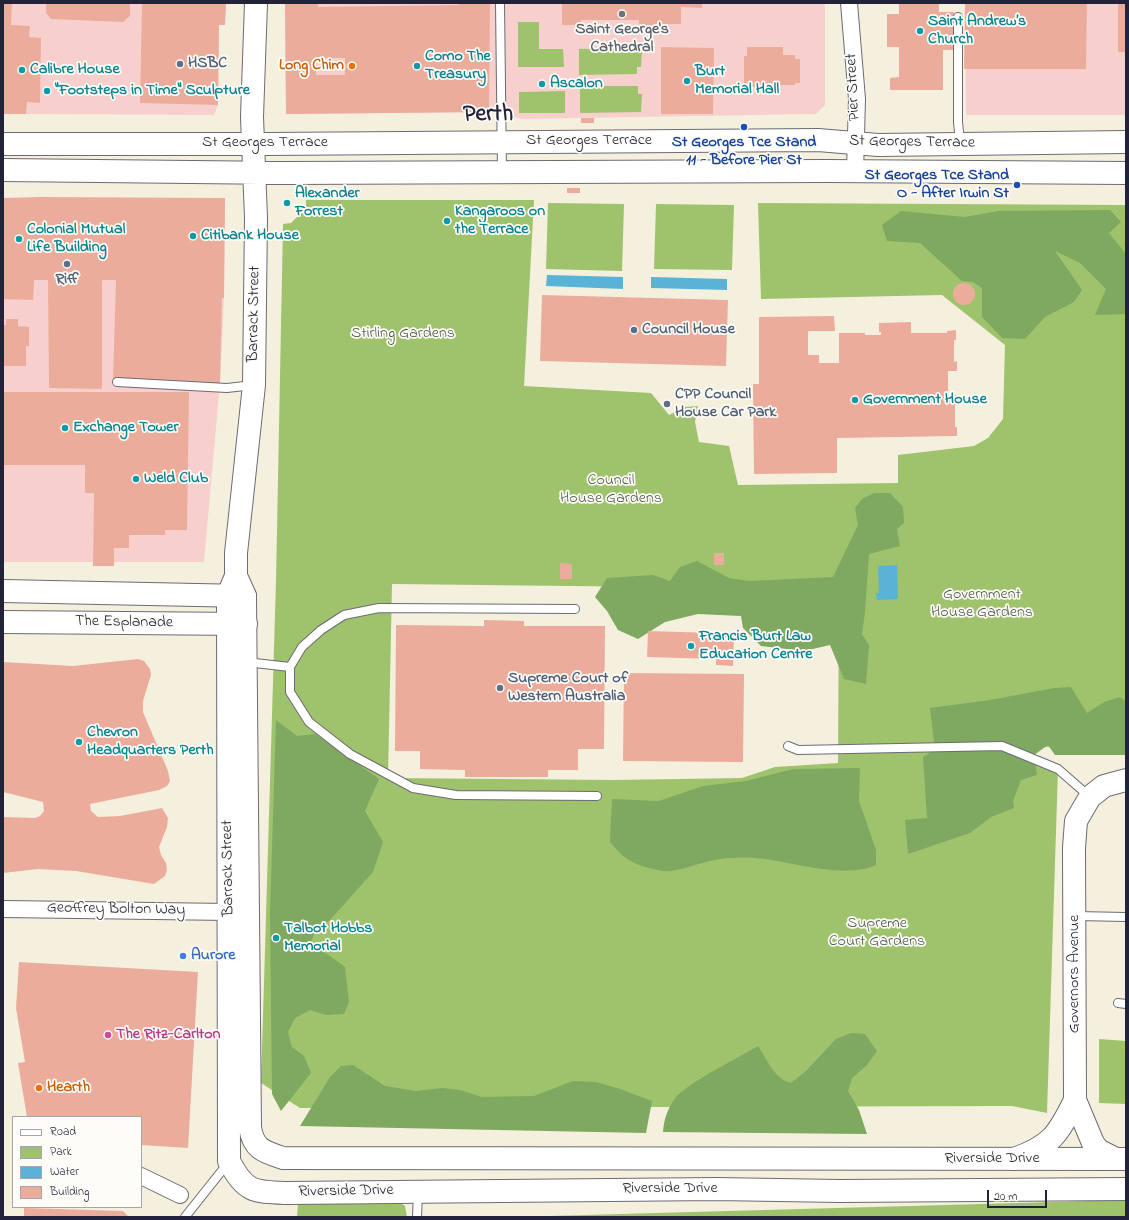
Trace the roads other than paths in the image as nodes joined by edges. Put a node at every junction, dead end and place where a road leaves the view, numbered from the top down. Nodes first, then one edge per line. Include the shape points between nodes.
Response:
1 (256, 3) edge
2 (500, 3) edge
3 (848, 3) edge
4 (958, 17) dead end
5 (501, 141) junction
6 (1126, 142) edge
7 (855, 143) junction
8 (3, 144) edge
9 (253, 144) junction
10 (961, 145) junction
11 (3, 170) edge
12 (254, 172) junction
13 (502, 172) junction
14 (855, 172) junction
15 (1126, 173) edge
16 (117, 382) dead end
17 (254, 384) junction
18 (3, 592) edge
19 (236, 596) junction
20 (575, 609) dead end
21 (3, 622) edge
22 (237, 624) junction
23 (236, 661) junction
24 (290, 667) junction
25 (788, 746) dead end
26 (1126, 780) edge
27 (597, 796) dead end
28 (1090, 797) junction
29 (3, 909) edge
30 (230, 912) junction
31 (1076, 916) junction
32 (1126, 917) edge
33 (1075, 1100) junction
34 (250, 1127) joint
35 (385, 1158) junction
36 (1014, 1159) junction
37 (1121, 1159) edge
38 (229, 1161) junction
39 (142, 1176) edge
40 (1126, 1189) edge
41 (418, 1191) junction
42 (180, 1195) dead end
43 (185, 1217) edge
44 (417, 1217) edge

1 - 9 main road, Barrack Street
2 - 5 lane
3 - 7 street, Pier Street via 857,99
4 - 10 lane via 958,122
5 - 7 main road, St Georges Terrace via 818,140
5 - 9 main road, St Georges Terrace
5 - 13 lane
6 - 10 main road, St Georges Terrace
7 - 10 main road, St Georges Terrace
7 - 14 street, Pier Street
8 - 9 main road, St Georges Terrace
9 - 12 main road, Barrack Street
11 - 12 main road, St Georges Terrace
12 - 13 main road, St Georges Terrace
12 - 17 main road, Barrack Street
13 - 14 main road, St Georges Terrace
14 - 15 main road, St Georges Terrace
16 - 17 lane via 227,388
17 - 19 main road, Barrack Street via 236,553
18 - 19 main road, The Esplanade
19 - 22 main road, Barrack Street
20 - 24 lane via 379,608 344,615 321,630 302,648
21 - 22 main road, The Esplanade
22 - 23 main road, Barrack Street
23 - 24 lane
23 - 30 main road, Barrack Street
23 - 34 main road, Barrack Street
24 - 27 lane via 290,692 309,722 350,754 412,788 456,795
25 - 28 lane via 798,750 1002,746 1058,769
26 - 28 main road via 1104,786
28 - 31 main road, Governors Avenue via 1076,821
29 - 30 street, Geoffrey Bolton Way
30 - 38 main road, Barrack Street
31 - 32 lane
31 - 33 main road, Governors Avenue
33 - 36 main road, Governors Avenue via 1061,1127 1051,1139 1036,1151
33 - 37 main road, Governors Avenue via 1093,1143 1105,1155
34 - 35 main road, Riverside Drive via 254,1140 264,1152 283,1158
35 - 36 main road, Riverside Drive
35 - 41 main road via 409,1174
36 - 37 main road, Riverside Drive
38 - 41 main road, Riverside Drive via 236,1175 246,1185 259,1192
38 - 43 lane
39 - 42 street
40 - 41 main road, Riverside Drive
41 - 44 lane

